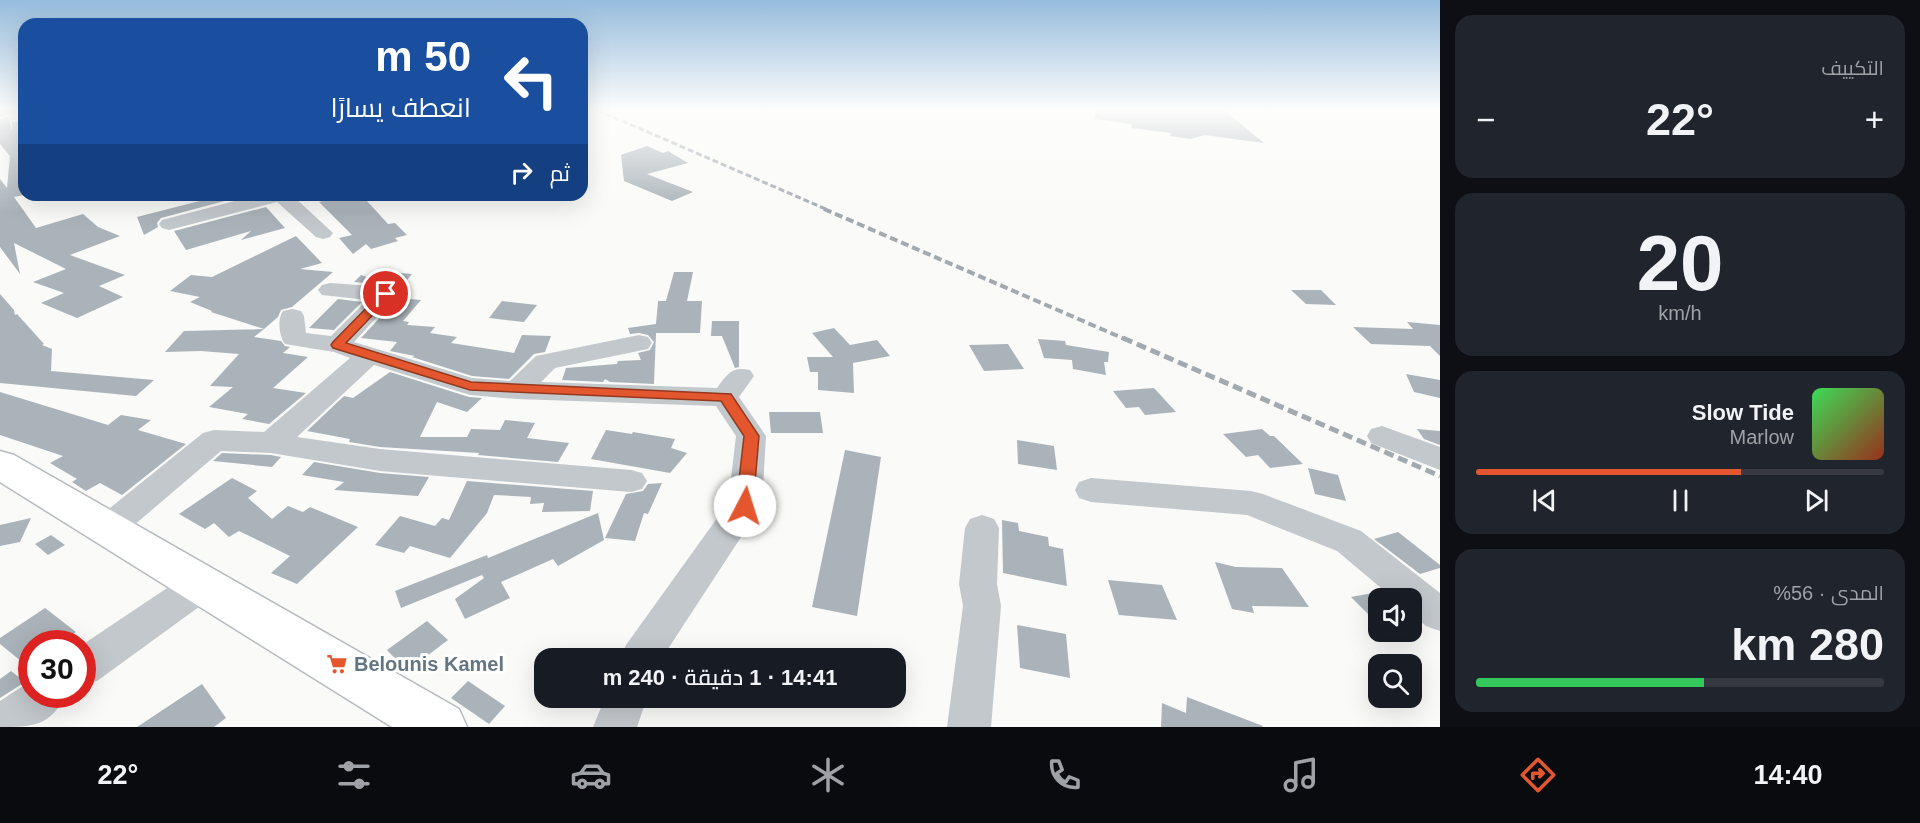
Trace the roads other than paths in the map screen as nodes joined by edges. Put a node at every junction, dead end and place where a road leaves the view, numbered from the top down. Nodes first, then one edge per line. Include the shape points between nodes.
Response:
1 (258, 201) edge
2 (288, 201) edge
3 (170, 224) dead end
4 (323, 233) dead end
5 (330, 290) dead end
6 (292, 315) dead end
7 (639, 343) dead end
8 (337, 345) junction
9 (369, 355) junction
10 (517, 390) junction
11 (1382, 436) dead end
12 (271, 443) junction
13 (1440, 459) edge
14 (0, 464) edge
15 (631, 481) dead end
16 (1090, 490) dead end
17 (982, 528) dead end
18 (107, 529) junction
19 (201, 585) junction
20 (1440, 615) edge
21 (647, 648) edge
22 (96, 658) edge
23 (25, 708) edge
24 (622, 708) edge
25 (0, 726) edge
26 (440, 727) edge
27 (615, 727) edge
28 (969, 727) edge

1 - 3 street
2 - 4 street
5 - 8 street via 386,294
6 - 8 street via 294,339
7 - 10 street via 546,362
8 - 9 street
9 - 10 street via 470,386
9 - 12 street
10 - 21 street via 733,386 751,436 745,506
11 - 13 street
12 - 15 street via 380,460
12 - 18 street via 214,440
14 - 18 main road
16 - 20 street via 1251,503 1349,541
17 - 28 street via 978,584 982,606
18 - 19 main road
19 - 22 street
19 - 26 main road
23 - 25 street
24 - 27 street

